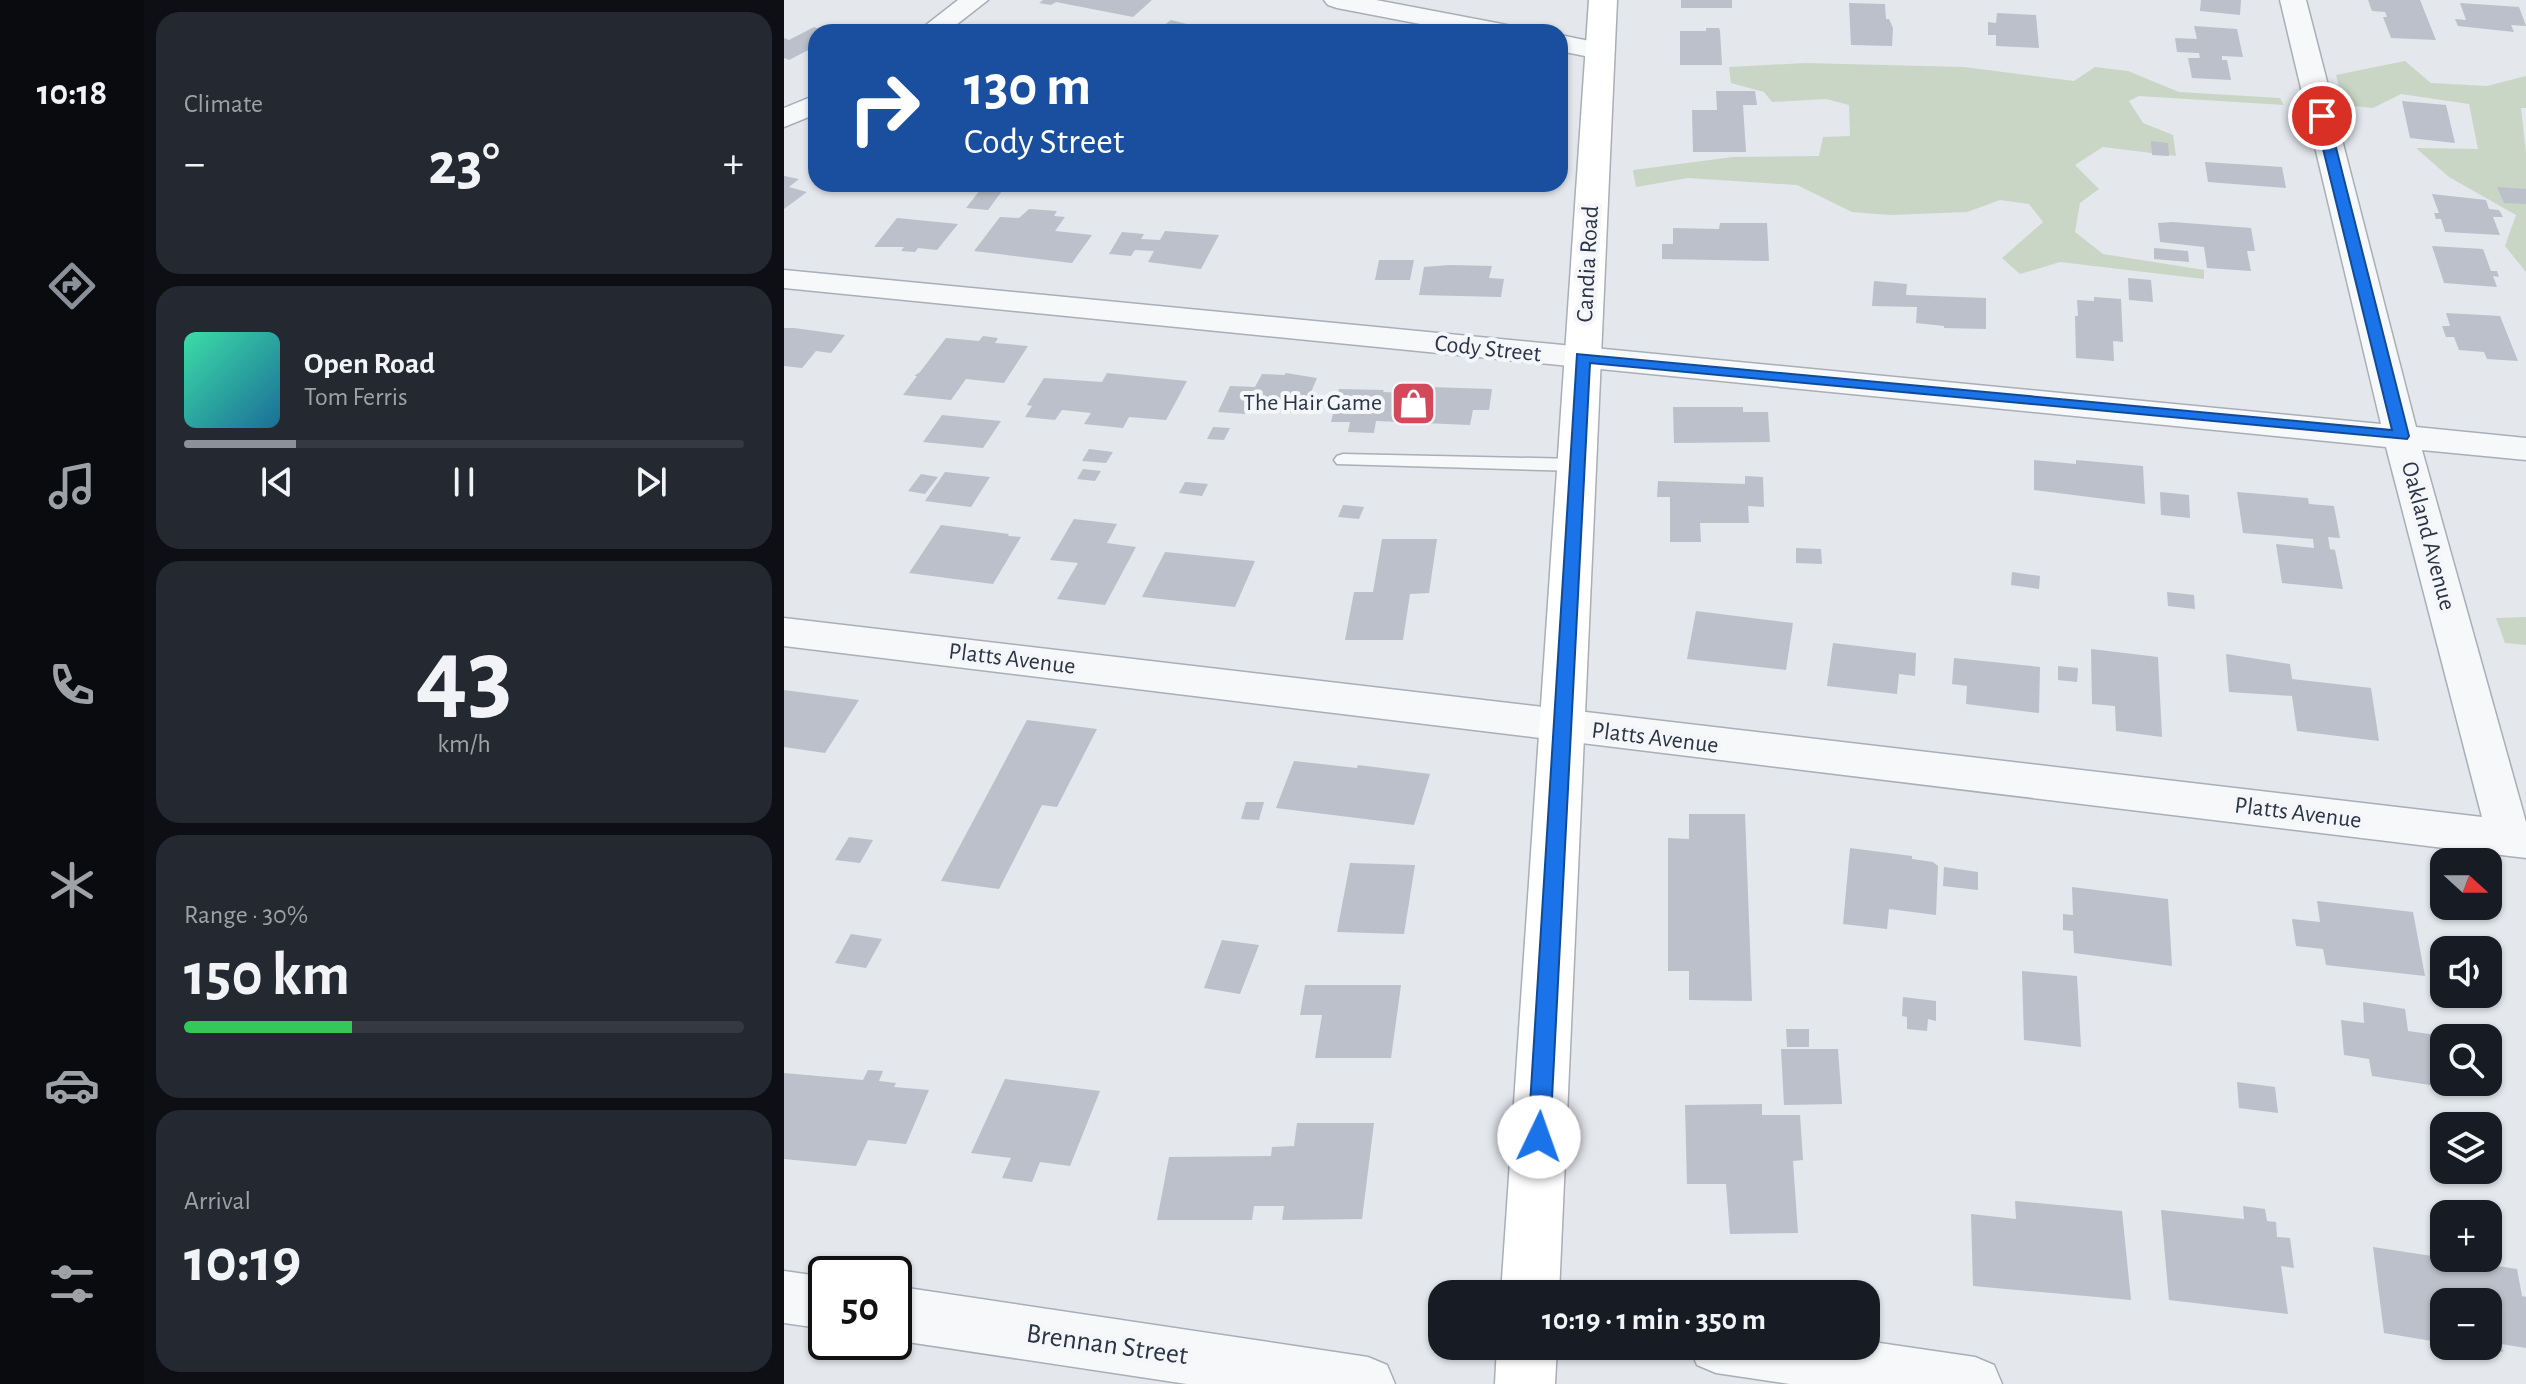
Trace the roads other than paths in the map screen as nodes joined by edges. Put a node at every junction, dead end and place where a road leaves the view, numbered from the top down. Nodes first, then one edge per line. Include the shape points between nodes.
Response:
1 (975, 0) edge
2 (1337, 0) edge
3 (1603, 0) edge
4 (2293, 0) edge
5 (941, 24) edge
6 (1461, 24) edge
7 (1580, 47) edge
8 (808, 107) edge
9 (784, 119) edge
10 (784, 279) edge
11 (1583, 358) junction
12 (2401, 436) junction
13 (2526, 449) edge
14 (1343, 460) dead end
15 (1577, 465) junction
16 (784, 632) edge
17 (1562, 727) junction
18 (2517, 839) edge
19 (1531, 1280) edge
20 (784, 1297) edge
21 (808, 1300) edge
22 (912, 1316) edge
23 (1526, 1360) edge
24 (1811, 1360) edge
25 (1368, 1384) edge
26 (1525, 1384) edge
27 (1975, 1384) edge

1 - 5 street
2 - 6 street
3 - 7 main road, Candia Road
4 - 12 street, Oakland Avenue
7 - 11 main road, Candia Road
8 - 9 street
10 - 11 street, Cody Street
11 - 12 street, Cody Street
11 - 15 main road, Candia Road
12 - 13 street, Cody Street
12 - 18 street, Oakland Avenue
14 - 15 lane
15 - 17 main road, Candia Road
16 - 17 street, Platts Avenue
17 - 18 street, Platts Avenue
17 - 19 main road, Candia Road
20 - 21 street
22 - 25 street, Brennan Street
23 - 26 main road
24 - 27 street

